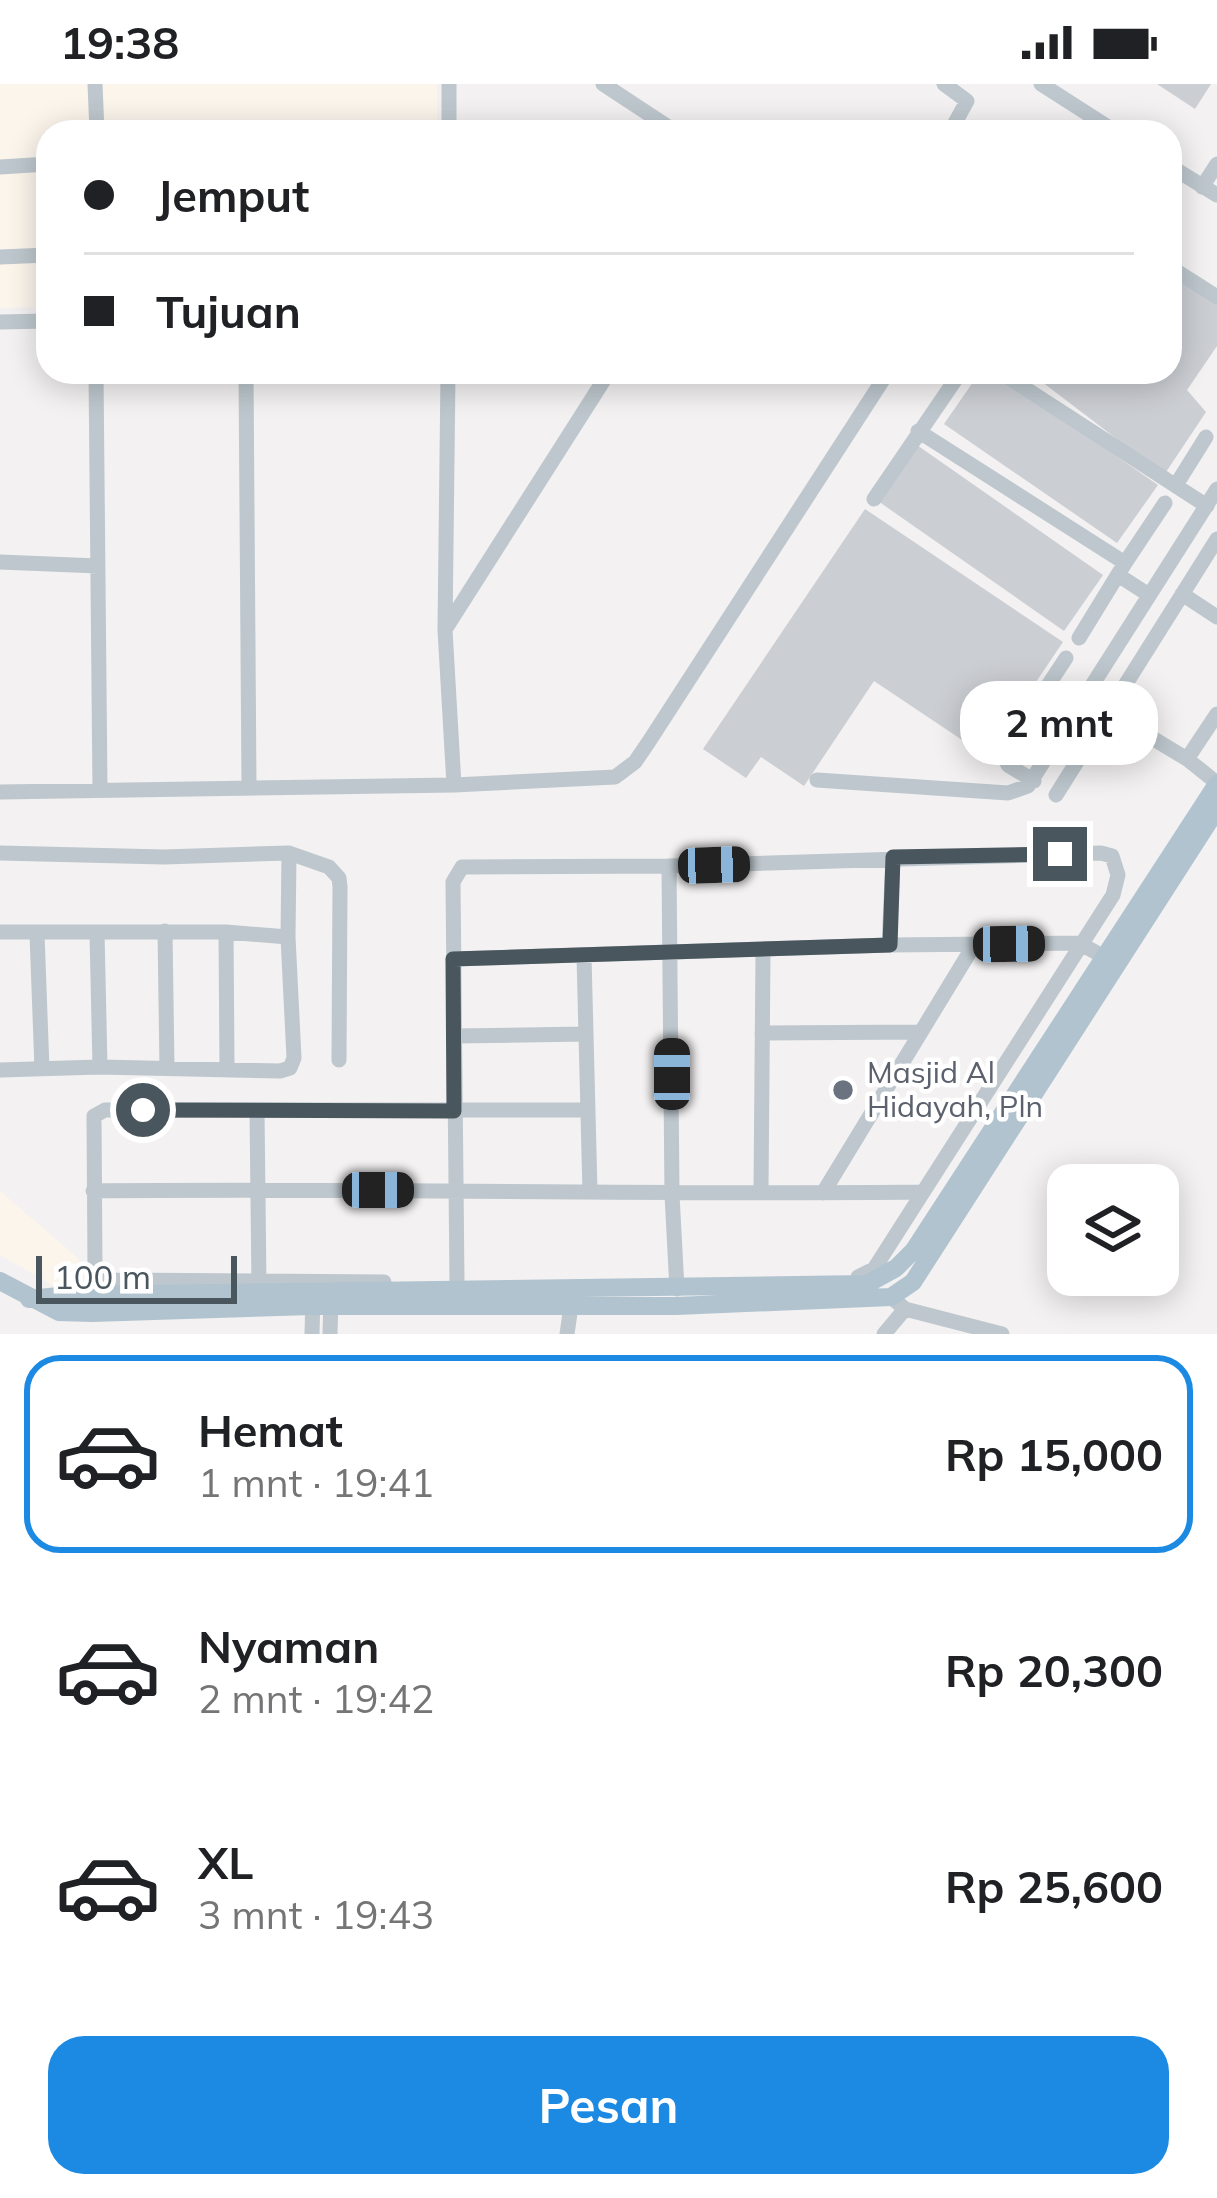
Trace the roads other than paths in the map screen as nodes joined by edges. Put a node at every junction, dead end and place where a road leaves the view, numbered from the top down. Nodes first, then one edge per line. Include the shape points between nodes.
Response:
1 (95, 84) edge
2 (449, 84) edge
3 (603, 84) edge
4 (944, 84) edge
5 (1051, 87) edge
6 (96, 120) edge
7 (449, 120) edge
8 (658, 120) edge
9 (957, 120) edge
10 (1099, 120) edge
11 (1217, 164) edge
12 (36, 165) edge
13 (0, 167) edge
14 (1182, 174) edge
15 (1210, 191) edge
16 (36, 256) edge
17 (0, 257) edge
18 (1182, 275) edge
19 (1217, 297) edge
20 (36, 321) edge
21 (0, 322) edge
22 (96, 384) edge
23 (246, 384) edge
24 (448, 384) edge
25 (600, 384) edge
26 (880, 384) edge
27 (952, 384) edge
28 (1019, 384) edge
29 (919, 431) junction
30 (1206, 437) dead end
31 (1176, 485) junction
32 (1217, 489) edge
33 (874, 499) dead end
34 (1165, 503) dead end
35 (1207, 506) junction
36 (1217, 539) edge
37 (0, 562) edge
38 (98, 566) junction
39 (1121, 569) junction
40 (1182, 594) junction
41 (1149, 595) junction
42 (1217, 617) edge
43 (445, 630) junction
44 (1079, 638) dead end
45 (1066, 658) dead end
46 (1109, 712) junction
47 (1217, 714) edge
48 (1187, 759) junction
49 (817, 780) dead end
50 (1034, 781) junction
51 (1217, 784) edge
52 (454, 785) junction
53 (249, 788) junction
54 (100, 790) junction
55 (0, 792) edge
56 (1056, 795) dead end
57 (1217, 809) edge
58 (289, 853) junction
59 (0, 854) edge
60 (893, 857) junction
61 (669, 866) junction
62 (165, 931) junction
63 (0, 932) edge
64 (226, 932) junction
65 (97, 933) junction
66 (37, 934) junction
67 (288, 937) junction
68 (1079, 943) junction
69 (974, 944) junction
70 (890, 945) junction
71 (763, 951) junction
72 (671, 954) junction
73 (584, 956) junction
74 (1106, 958) junction
75 (453, 959) junction
76 (920, 1032) junction
77 (762, 1033) junction
78 (586, 1034) junction
79 (456, 1036) junction
80 (1059, 1041) junction
81 (339, 1060) dead end
82 (100, 1067) junction
83 (167, 1068) junction
84 (227, 1068) junction
85 (42, 1069) junction
86 (0, 1070) edge
87 (257, 1110) junction
88 (588, 1110) junction
89 (454, 1111) junction
90 (259, 1189) junction
91 (457, 1190) junction
92 (92, 1191) junction
93 (761, 1191) junction
94 (590, 1192) junction
95 (922, 1192) junction
96 (823, 1193) junction
97 (672, 1195) junction
98 (0, 1281) edge
99 (458, 1283) junction
100 (677, 1285) junction
101 (258, 1286) junction
102 (321, 1300) junction
103 (898, 1303) junction
104 (59, 1304) junction
105 (571, 1306) junction
106 (116, 1313) junction
107 (59, 1334) edge
108 (113, 1334) edge
109 (311, 1334) edge
110 (330, 1334) edge
111 (567, 1334) edge
112 (884, 1334) edge
113 (902, 1334) edge
114 (1002, 1334) edge

1 - 6 street
2 - 7 street
3 - 8 street
4 - 9 street via 967,101
5 - 10 street
11 - 15 street
12 - 13 street
14 - 15 street
16 - 17 street
18 - 19 street
20 - 21 street
22 - 38 street
23 - 53 street
24 - 43 street
25 - 43 street
26 - 52 street via 627,770 604,781
27 - 29 street
28 - 31 street
29 - 33 street
29 - 39 street
30 - 31 street
31 - 35 street
32 - 35 street
34 - 39 street
35 - 41 street
36 - 40 street
37 - 38 street
38 - 54 street
39 - 41 street
39 - 44 street
40 - 42 street
40 - 46 street
41 - 50 street
43 - 52 street
45 - 50 street via 1003,757
46 - 48 street
46 - 56 street
47 - 48 street
48 - 51 street
49 - 50 street via 1008,793
51 - 74 main road
52 - 53 street
53 - 54 street
54 - 55 street
57 - 80 main road
58 - 59 street
58 - 67 street
58 - 81 street via 339,878
60 - 61 street
60 - 68 street via 1107,854 1117,864 1116,886
60 - 70 street
61 - 72 street
61 - 75 street via 462,867 453,882
62 - 64 street
62 - 65 street
62 - 83 street
63 - 66 street
64 - 67 street
64 - 84 street
65 - 66 street
65 - 82 street
66 - 85 street
67 - 84 street via 292,1064 280,1071
68 - 69 street
68 - 74 street
68 - 95 street
69 - 70 street
69 - 76 street
70 - 71 street
71 - 72 street
71 - 77 street
72 - 73 street
72 - 97 street
73 - 75 street
73 - 78 street
74 - 80 main road
75 - 79 street
76 - 77 street
76 - 96 street
77 - 93 street
78 - 79 street
78 - 88 street
79 - 89 street
80 - 100 main road via 914,1250 886,1275 856,1286
80 - 103 main road
82 - 83 street
82 - 85 street
83 - 84 street
85 - 86 street
87 - 89 street
87 - 90 street
87 - 92 street via 100,1110 92,1121
88 - 89 street
88 - 94 street
89 - 91 street
90 - 91 street
90 - 92 street
90 - 101 street
91 - 94 street
91 - 99 street
92 - 101 street via 95,1269 103,1277
93 - 96 street
93 - 97 street
94 - 97 street
95 - 96 street
95 - 100 street via 866,1276
97 - 100 street
98 - 104 main road via 29,1299
99 - 100 street
99 - 101 street
100 - 102 main road
101 - 102 main road
101 - 104 main road
102 - 105 main road
102 - 106 main road
102 - 109 street
102 - 110 street
103 - 105 main road
103 - 112 street
103 - 113 street
103 - 114 street
104 - 106 main road
104 - 107 main road
105 - 111 street
106 - 108 main road

